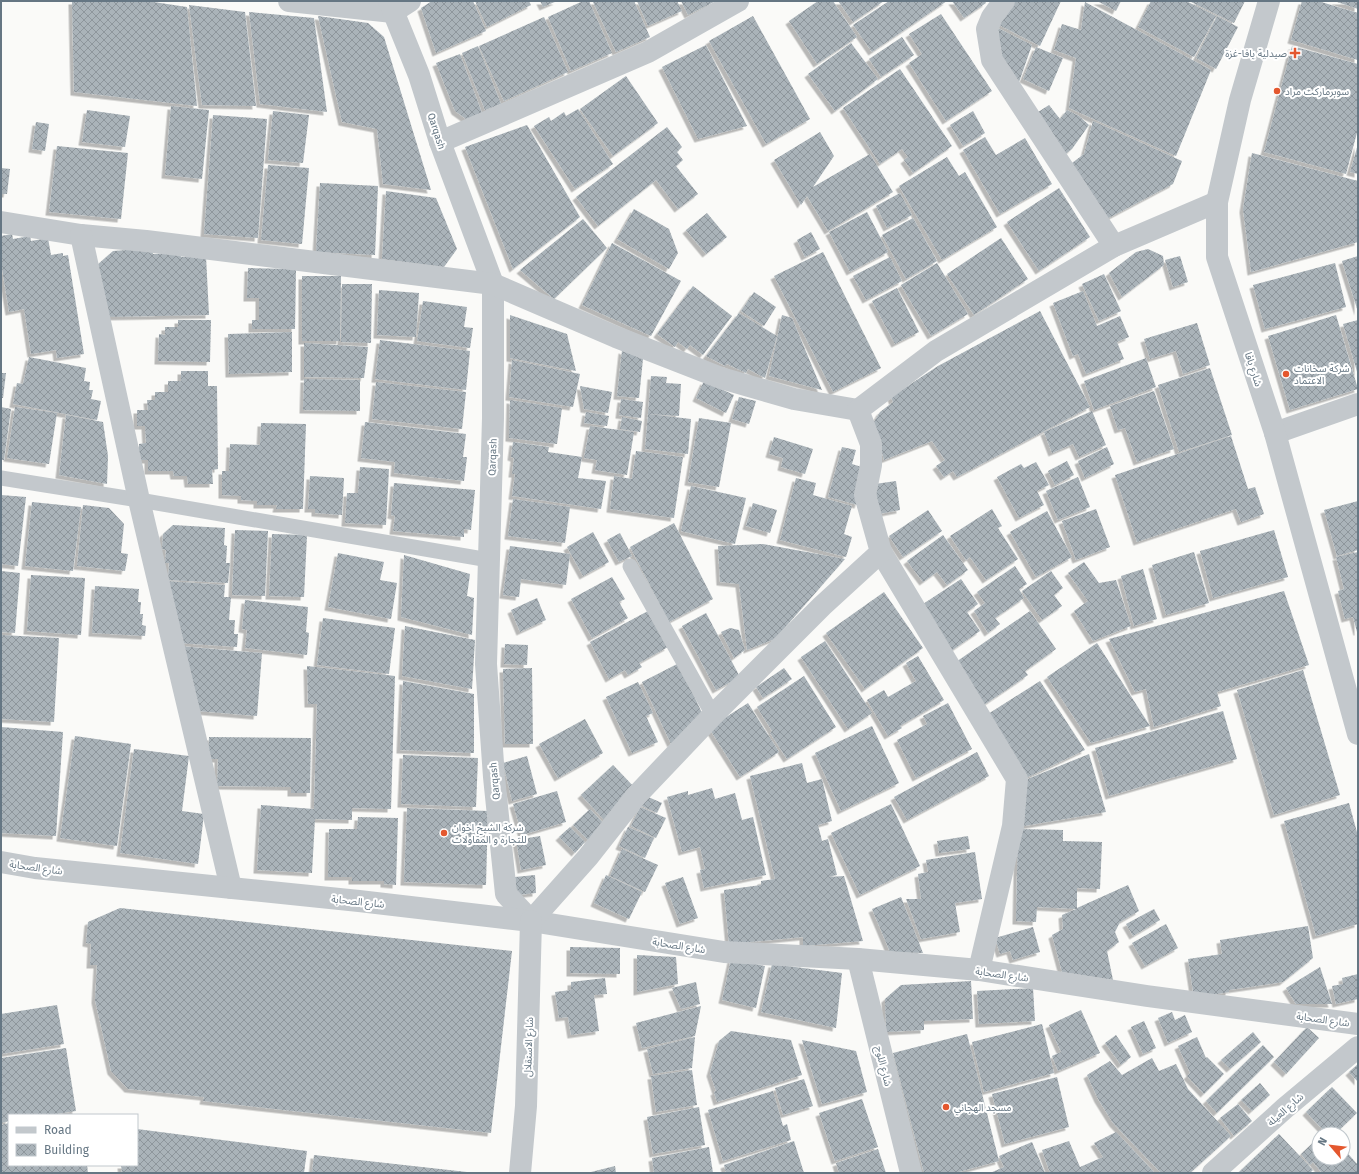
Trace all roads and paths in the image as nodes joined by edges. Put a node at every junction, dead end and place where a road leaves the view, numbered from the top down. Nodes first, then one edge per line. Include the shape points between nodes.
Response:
1 (289, 1) edge
2 (738, 1) edge
3 (1004, 1) edge
4 (1269, 1) edge
5 (397, 5) edge
6 (440, 142) junction
7 (1217, 202) junction
8 (1, 222) edge
9 (81, 235) junction
10 (1114, 246) junction
11 (493, 284) junction
12 (1358, 404) edge
13 (858, 410) junction
14 (1275, 434) junction
15 (1, 478) edge
16 (139, 500) junction
17 (881, 552) junction
18 (489, 560) junction
19 (630, 566) dead end
20 (712, 715) junction
21 (1358, 734) edge
22 (1, 862) edge
23 (231, 888) junction
24 (531, 920) junction
25 (858, 959) junction
26 (979, 970) junction
27 (1358, 1024) edge
28 (1358, 1047) edge
29 (520, 1173) edge
30 (910, 1173) edge
31 (1213, 1173) edge

1 - 5 street
2 - 6 street via 648,52
3 - 10 street via 987,29 992,60
4 - 7 street, شارع يافا via 1240,100
5 - 6 street, Qarqash
6 - 11 street, Qarqash
7 - 10 street
7 - 14 street, شارع يافا via 1217,257
8 - 9 street
9 - 11 street
9 - 16 street
10 - 13 street via 936,351
11 - 13 street via 721,378 794,399
11 - 18 street, Qarqash via 494,418
12 - 14 street
13 - 17 street via 871,444 871,465 865,495
14 - 21 street, شارع يافا
15 - 16 lane
16 - 18 lane
16 - 23 street
17 - 20 street via 822,606
17 - 26 street via 1017,779 1012,826
18 - 24 street, Qarqash via 486,664 506,894
19 - 20 lane
20 - 24 street via 636,796 588,857
22 - 23 street, شارع الصحابة via 35,868
23 - 24 street, شارع الصحابة
24 - 25 street, شارع الصحابة via 724,952
24 - 29 street, شارع الاستقلال via 526,1106
25 - 26 street, شارع الصحابة
25 - 30 street, شارع اللوح
26 - 27 street, شارع الصحابة via 1147,996
28 - 31 street, شارع العيلة

